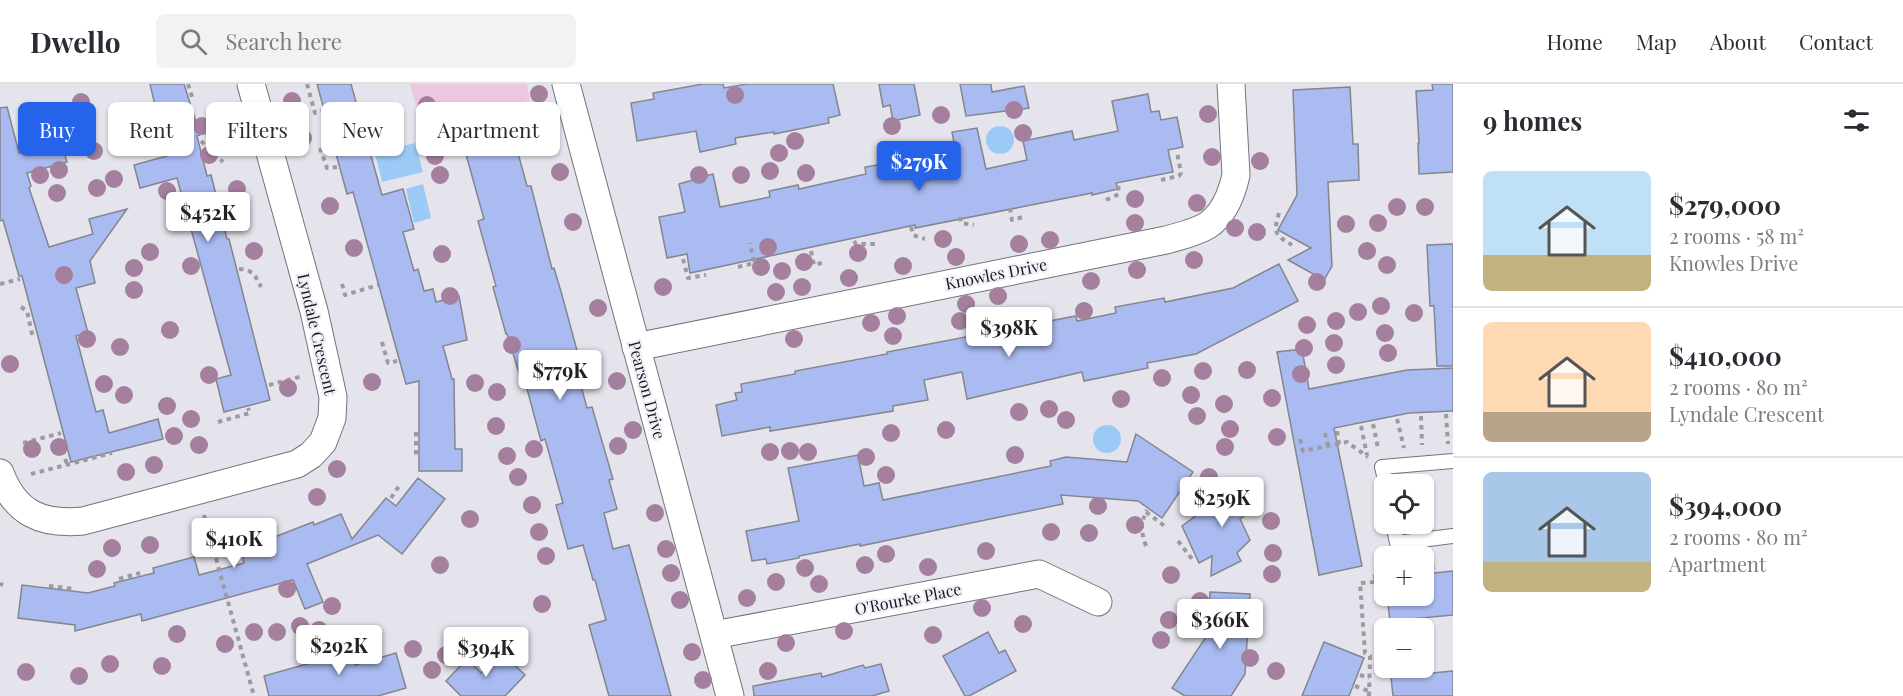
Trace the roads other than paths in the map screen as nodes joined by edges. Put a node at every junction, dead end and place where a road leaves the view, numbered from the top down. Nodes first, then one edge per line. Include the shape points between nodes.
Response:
1 (251, 84) edge
2 (566, 84) edge
3 (1231, 84) edge
4 (636, 347) junction
5 (1451, 461) edge
6 (0, 473) edge
7 (1384, 474) edge
8 (1396, 534) edge
9 (1453, 536) edge
10 (1098, 602) dead end
11 (714, 635) junction
12 (730, 696) edge

1 - 6 street, Lyndale Crescent via 314,311 333,397 329,430 323,442 297,464 83,521 49,520 29,513 7,490
2 - 4 street, Pearson Drive
3 - 4 street, Knowles Drive via 1236,175 1226,204 1208,225 1166,240
4 - 11 street, Pearson Drive
5 - 7 lane via 1382,467
8 - 9 lane via 1397,543
10 - 11 street, O'Rourke Place via 1039,574
11 - 12 street, Pearson Drive

